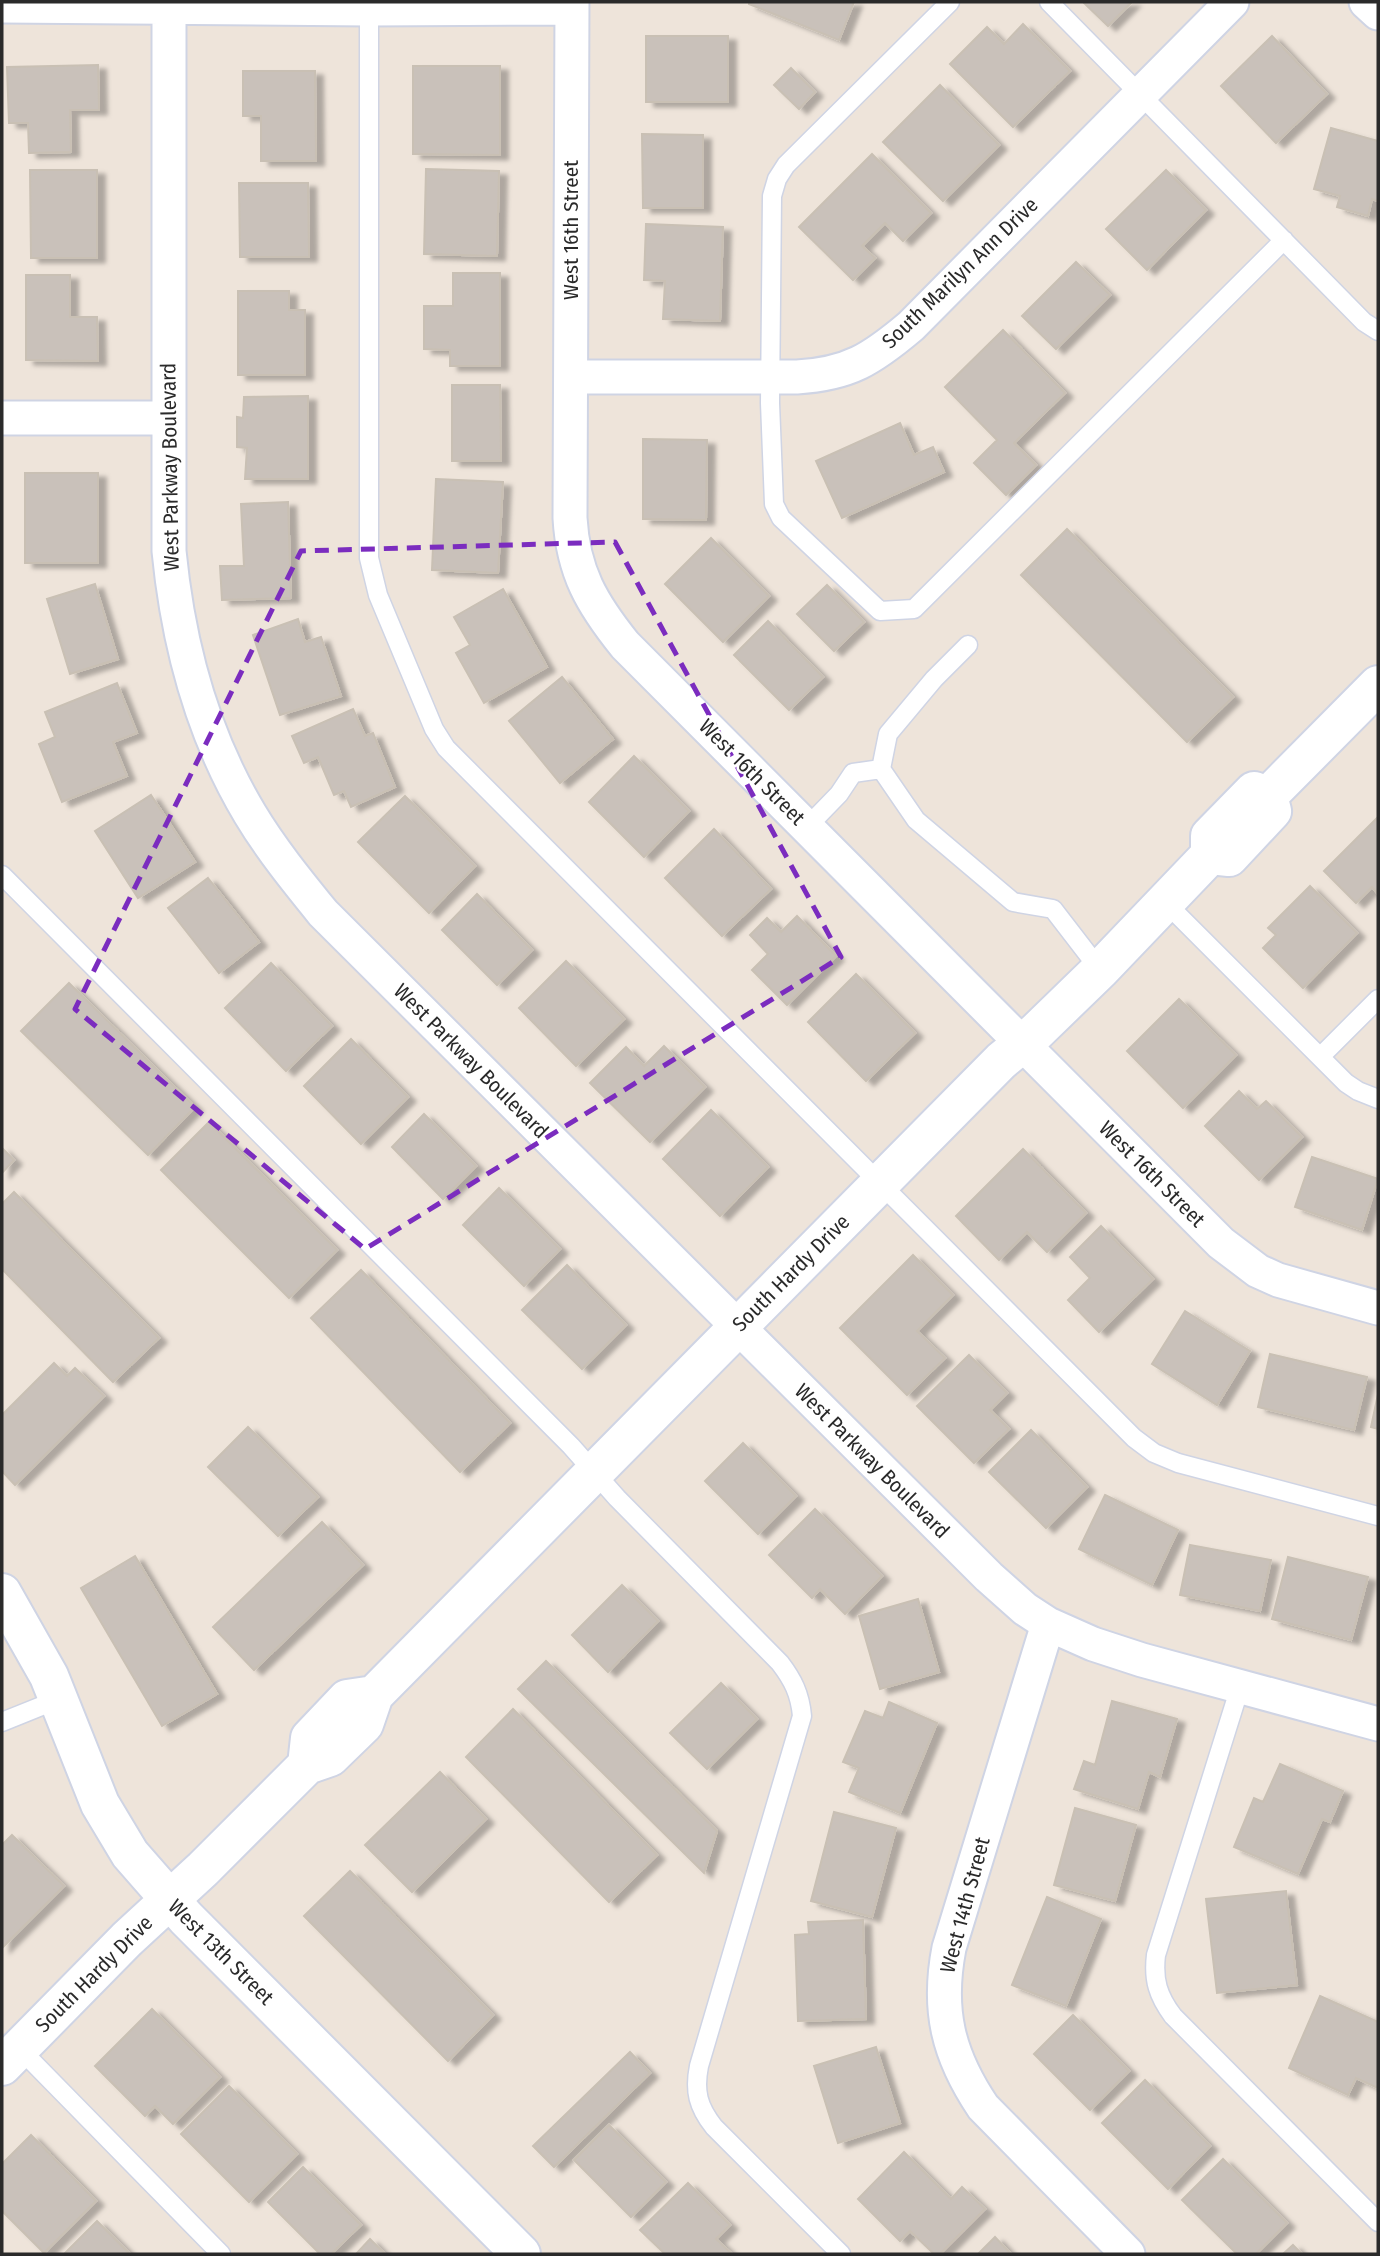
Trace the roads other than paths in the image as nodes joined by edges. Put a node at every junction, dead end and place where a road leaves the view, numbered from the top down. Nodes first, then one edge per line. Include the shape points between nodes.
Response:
1 (950, 2) edge
2 (1049, 2) edge
3 (1232, 2) edge
4 (1366, 2) edge
5 (369, 5) edge
6 (572, 5) edge
7 (2, 6) edge
8 (169, 8) junction
9 (1378, 13) edge
10 (1140, 94) junction
11 (1284, 240) junction
12 (1378, 331) edge
13 (571, 377) junction
14 (770, 378) junction
15 (2, 418) edge
16 (169, 418) junction
17 (968, 645) dead end
18 (1378, 685) edge
19 (881, 769) junction
20 (807, 827) junction
21 (2, 875) edge
22 (1164, 901) junction
23 (1100, 970) junction
24 (1378, 999) edge
25 (1022, 1043) junction
26 (1320, 1057) junction
27 (1378, 1099) edge
28 (879, 1185) junction
29 (1378, 1308) edge
30 (737, 1328) junction
31 (594, 1472) junction
32 (1378, 1516) edge
33 (2, 1593) edge
34 (1048, 1624) junction
35 (1240, 1686) junction
36 (59, 1699) junction
37 (2, 1722) edge
38 (1378, 1724) edge
39 (169, 1900) junction
40 (10, 2057) edge
41 (1378, 2222) edge
42 (221, 2254) edge
43 (521, 2254) edge
44 (841, 2254) edge
45 (1128, 2254) edge

1 - 14 lane via 777,179 772,196
2 - 10 lane
3 - 10 street, South Marilyn Ann Drive
4 - 9 street
5 - 6 street
5 - 8 street
5 - 28 lane via 369,558 378,595 434,729 460,764
6 - 13 street, West 16th Street
7 - 8 street
8 - 16 street, West Parkway Boulevard
10 - 11 lane
10 - 14 street, South Marilyn Ann Drive via 892,342 846,370
11 - 12 lane
11 - 14 lane via 914,610 880,611 781,518 772,487
13 - 14 street, South Marilyn Ann Drive
13 - 20 street, West 16th Street via 571,542 590,598 625,645
15 - 16 street
16 - 30 street, West Parkway Boulevard via 169,551 179,626 213,739 250,814 323,913
17 - 19 lane via 888,734
18 - 22 street, South Hardy Drive via 1268,796 1272,811 1229,857 1210,855
19 - 20 lane via 853,773
19 - 23 lane via 916,820 1013,902 1053,909
20 - 25 street, West 16th Street
21 - 31 lane
22 - 23 street, South Hardy Drive
22 - 26 lane
23 - 25 street, South Hardy Drive
24 - 26 lane
25 - 28 street, South Hardy Drive
25 - 29 street, West 16th Street via 1238,1258 1278,1280
26 - 27 lane via 1346,1083
28 - 30 street, South Hardy Drive
28 - 32 lane via 1154,1453
30 - 31 street, South Hardy Drive
30 - 34 street, West Parkway Boulevard via 1005,1593
31 - 39 street, South Hardy Drive via 374,1695 364,1724 330,1757 307,1765
31 - 44 lane via 780,1663 801,1699 802,1716 699,2066 697,2098 714,2127
33 - 36 street, West 13th Street
34 - 35 street, West Parkway Boulevard via 1118,1653
34 - 45 street, West 14th Street via 949,1948 944,1983 946,2030 966,2083 983,2107
35 - 38 street, West Parkway Boulevard
35 - 41 lane via 1156,1955 1155,1986 1173,2016
36 - 37 lane
36 - 39 street, West 13th Street via 113,1830
39 - 40 street, South Hardy Drive
39 - 43 street, West 13th Street
40 - 42 lane

